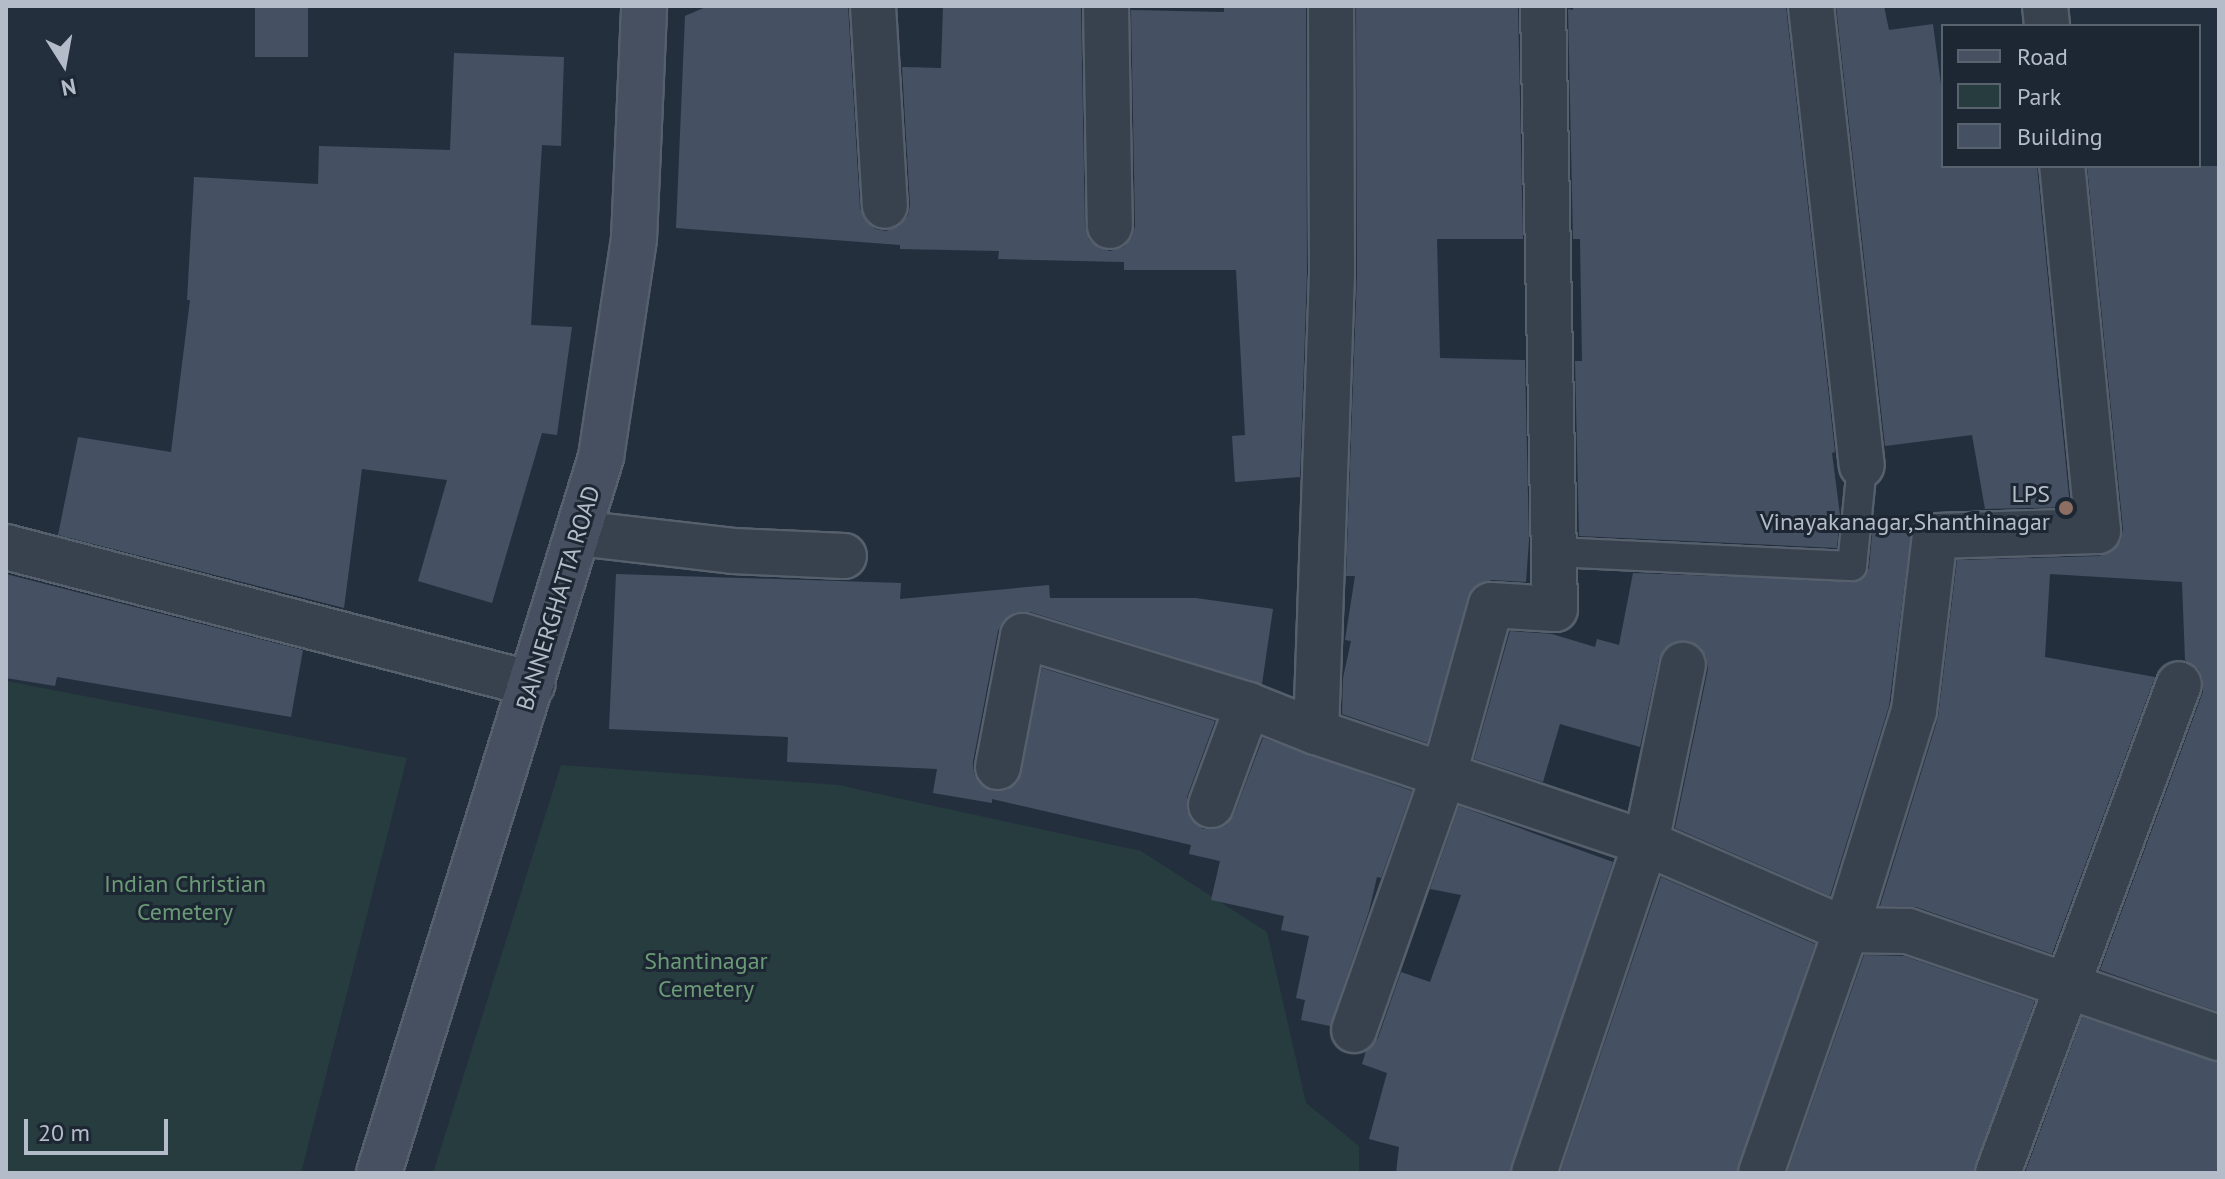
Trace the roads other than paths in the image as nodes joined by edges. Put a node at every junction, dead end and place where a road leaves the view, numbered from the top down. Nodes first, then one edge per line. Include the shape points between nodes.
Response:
1 (644, 6) edge
2 (873, 6) edge
3 (1106, 6) edge
4 (1331, 6) edge
5 (1543, 6) edge
6 (1811, 6) edge
7 (2062, 168) edge
8 (885, 206) dead end
9 (1110, 226) dead end
10 (1862, 465) joint
11 (578, 533) junction
12 (6, 547) edge
13 (1553, 552) junction
14 (844, 556) dead end
15 (1683, 665) dead end
16 (532, 684) junction
17 (2179, 684) dead end
18 (1248, 705) junction
19 (1316, 732) junction
20 (998, 767) dead end
21 (1444, 774) junction
22 (1211, 805) dead end
23 (1646, 843) junction
24 (1846, 930) junction
25 (2067, 986) junction
26 (1354, 1030) dead end
27 (2219, 1038) edge
28 (379, 1173) edge
29 (1534, 1173) edge
30 (1761, 1173) edge
31 (1998, 1173) edge

1 - 11 main road, BANNERGHATTA ROAD via 634,239 601,457
2 - 8 street
3 - 9 street
4 - 19 street via 1332,274
5 - 13 street
6 - 10 street
7 - 24 street via 2098,531 1935,536 1914,711
10 - 13 lane via 1852,566
11 - 14 street via 733,551
11 - 16 main road, BANNERGHATTA ROAD
12 - 16 street
13 - 21 street via 1555,609 1491,605
15 - 23 street
16 - 28 main road, BANNERGHATTA ROAD
17 - 25 street
18 - 19 street
18 - 20 street via 1023,636
18 - 22 street
19 - 21 street
21 - 23 street
21 - 26 street
23 - 24 street
23 - 29 street
24 - 25 street via 1908,931
24 - 30 street
25 - 27 street
25 - 31 street

